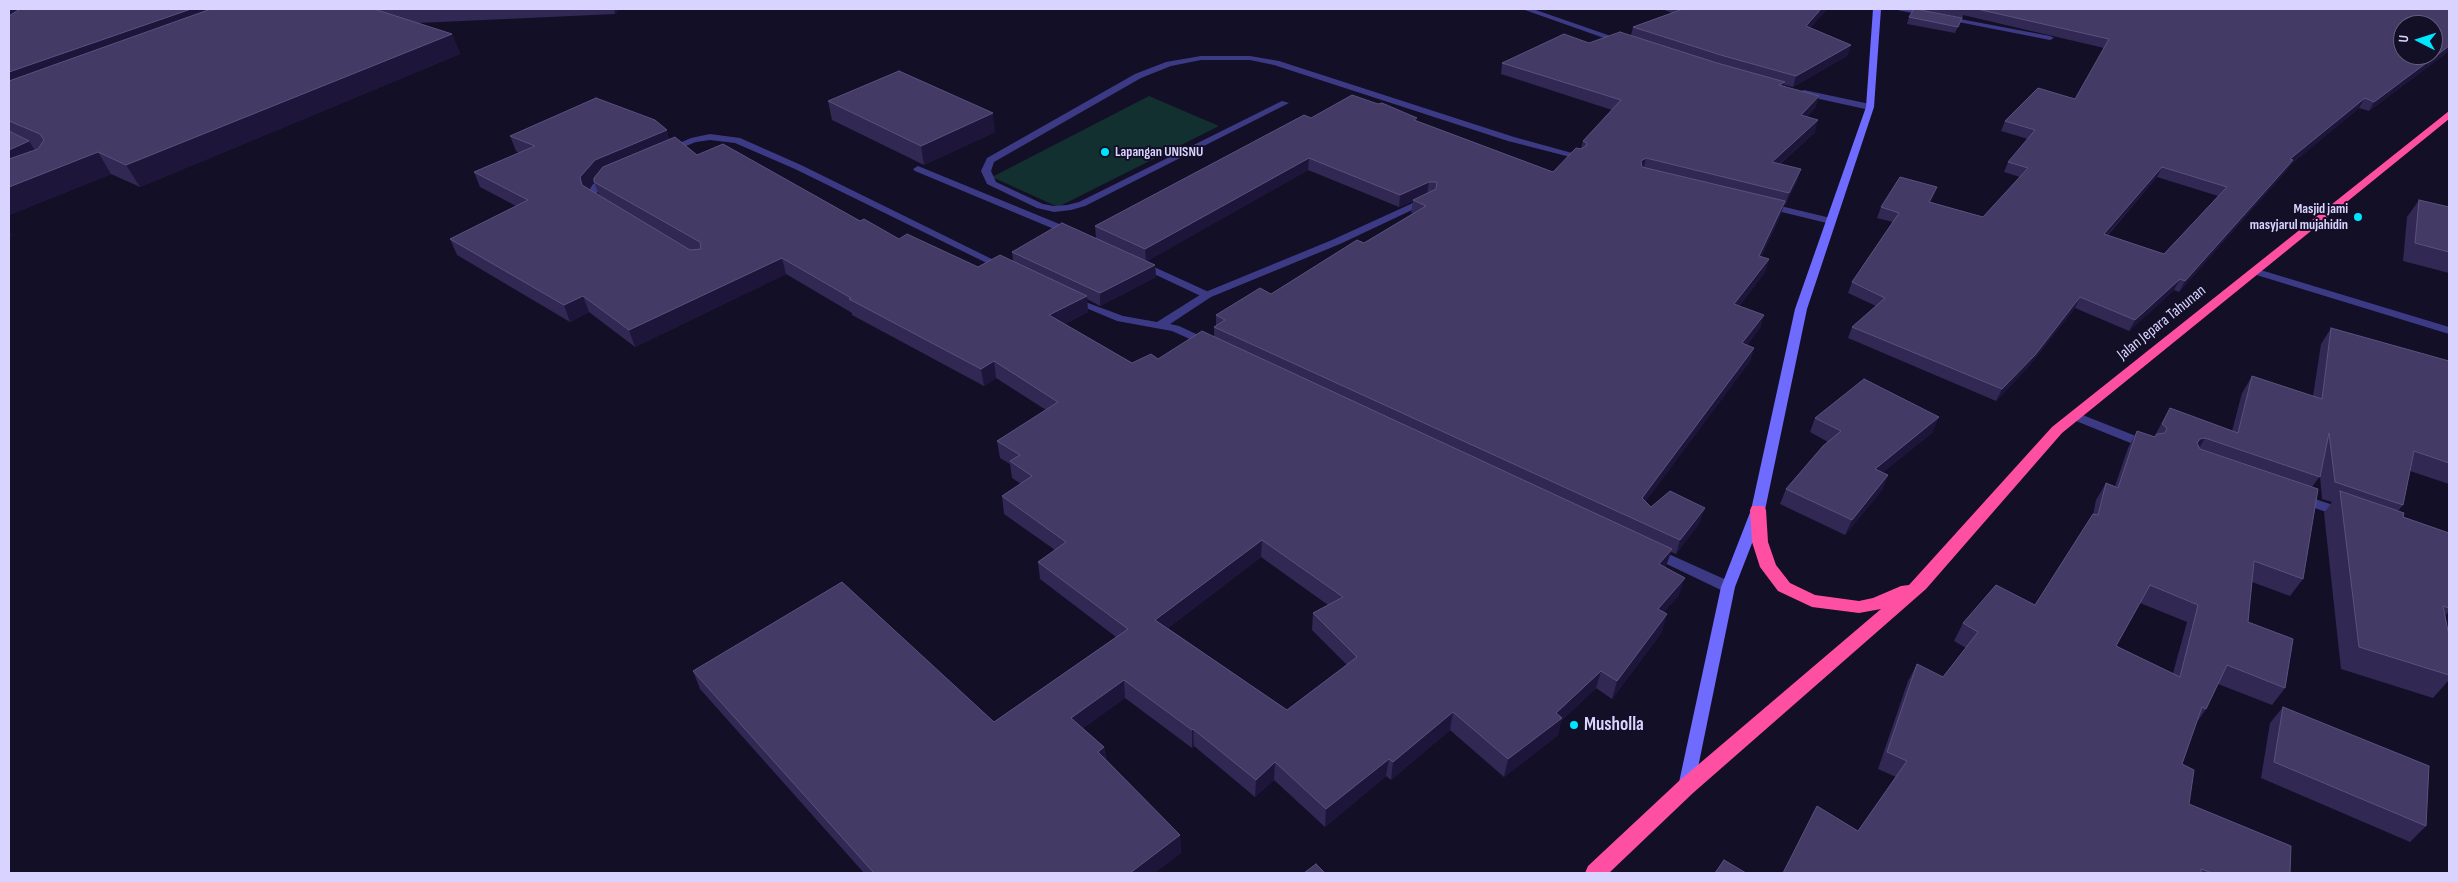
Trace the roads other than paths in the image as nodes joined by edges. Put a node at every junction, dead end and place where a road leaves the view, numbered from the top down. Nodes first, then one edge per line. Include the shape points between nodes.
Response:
1 (1526, 9) edge
2 (1877, 9) edge
3 (1896, 9) edge
4 (2050, 38) edge
5 (1634, 45) edge
6 (1795, 92) edge
7 (1285, 103) dead end
8 (1870, 107) junction
9 (2449, 114) edge
10 (1578, 156) edge
11 (653, 157) edge
12 (918, 169) edge
13 (620, 172) edge
14 (1431, 198) edge
15 (1756, 203) edge
16 (608, 210) edge
17 (1831, 221) junction
18 (1083, 238) edge
19 (1127, 258) edge
20 (2254, 271) junction
21 (1012, 272) edge
22 (1207, 295) junction
23 (1064, 296) edge
24 (1160, 324) junction
25 (2449, 331) edge
26 (1215, 347) edge
27 (2074, 416) junction
28 (2150, 446) edge
29 (2287, 494) edge
30 (1758, 510) junction
31 (2360, 519) edge
32 (1646, 548) edge
33 (1920, 585) junction
34 (1728, 587) junction
35 (1686, 787) junction
36 (1595, 873) edge

1 - 5 street
2 - 8 main road
3 - 4 street
6 - 8 street
7 - 10 street via 1068,208 1054,210 1040,206 992,184 986,172 990,160 1138,76 1169,64 1201,58 1250,58 1276,62 1511,139
8 - 17 main road
9 - 20 highway, Jalan Jepara Tahunan
11 - 21 street via 694,140 710,137 737,140
12 - 18 street
13 - 16 street via 604,179 592,194 594,200
14 - 22 street via 1336,242
15 - 17 street
17 - 30 main road via 1801,309
19 - 22 street
20 - 25 street
20 - 27 highway, Jalan Jepara Tahunan
22 - 24 street
23 - 24 street via 1104,314
24 - 26 street
27 - 28 street
27 - 33 highway, Jalan Jepara Tahunan via 2057,430
29 - 31 street
30 - 33 highway via 1760,542 1768,567 1784,587 1812,600 1859,607 1876,604
30 - 34 main road
32 - 34 street
33 - 35 highway, Jalan Jepara Tahunan
34 - 35 main road
35 - 36 highway, Jalan Jepara Tahunan

